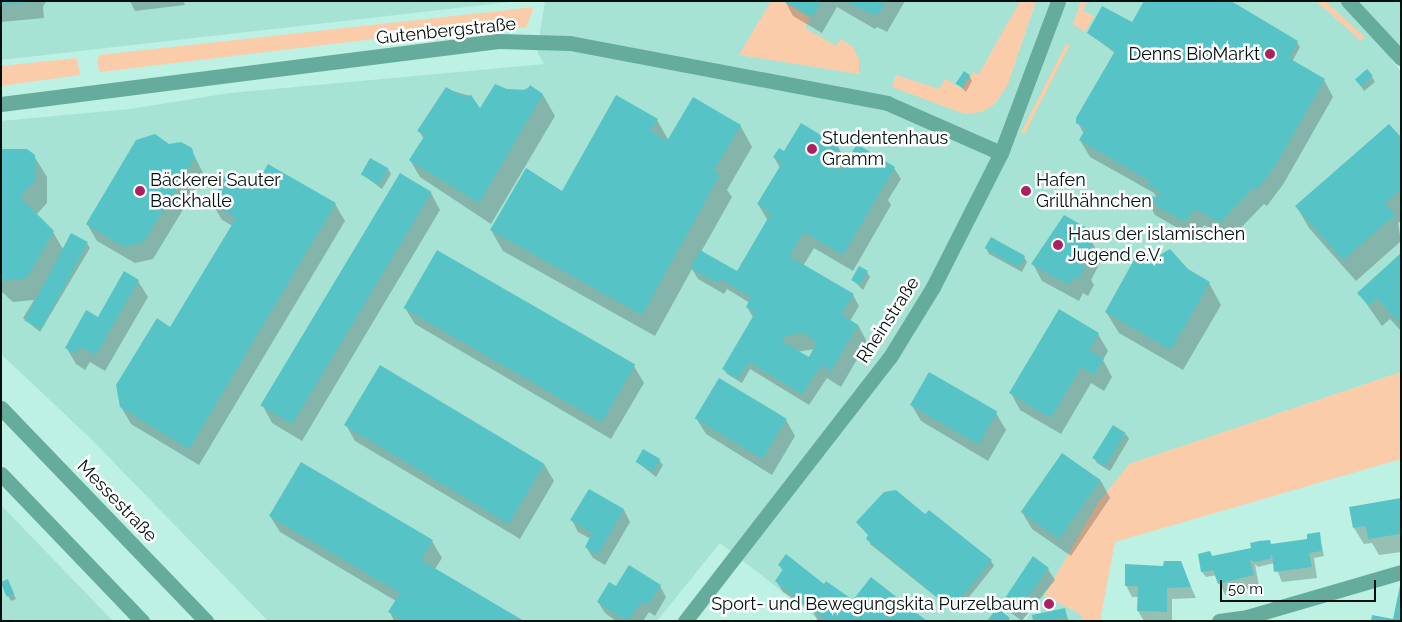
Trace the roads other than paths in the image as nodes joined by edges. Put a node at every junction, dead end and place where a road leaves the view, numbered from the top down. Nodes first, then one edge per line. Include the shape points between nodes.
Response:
1 (1058, 1) edge
2 (1348, 1) edge
3 (1401, 58) edge
4 (1, 104) edge
5 (1001, 153) junction
6 (1, 408) edge
7 (1, 474) edge
8 (1401, 572) edge
9 (1247, 619) edge
10 (142, 621) edge
11 (206, 621) edge
12 (685, 621) edge
13 (1219, 621) edge

1 - 5 street, Rheinstraße
2 - 3 street
4 - 5 street, Gutenbergstraße via 498,41 570,43 887,103
5 - 12 street, Rheinstraße via 958,241 890,357
6 - 11 street, Messestraße
7 - 10 street
8 - 9 street
9 - 13 street

